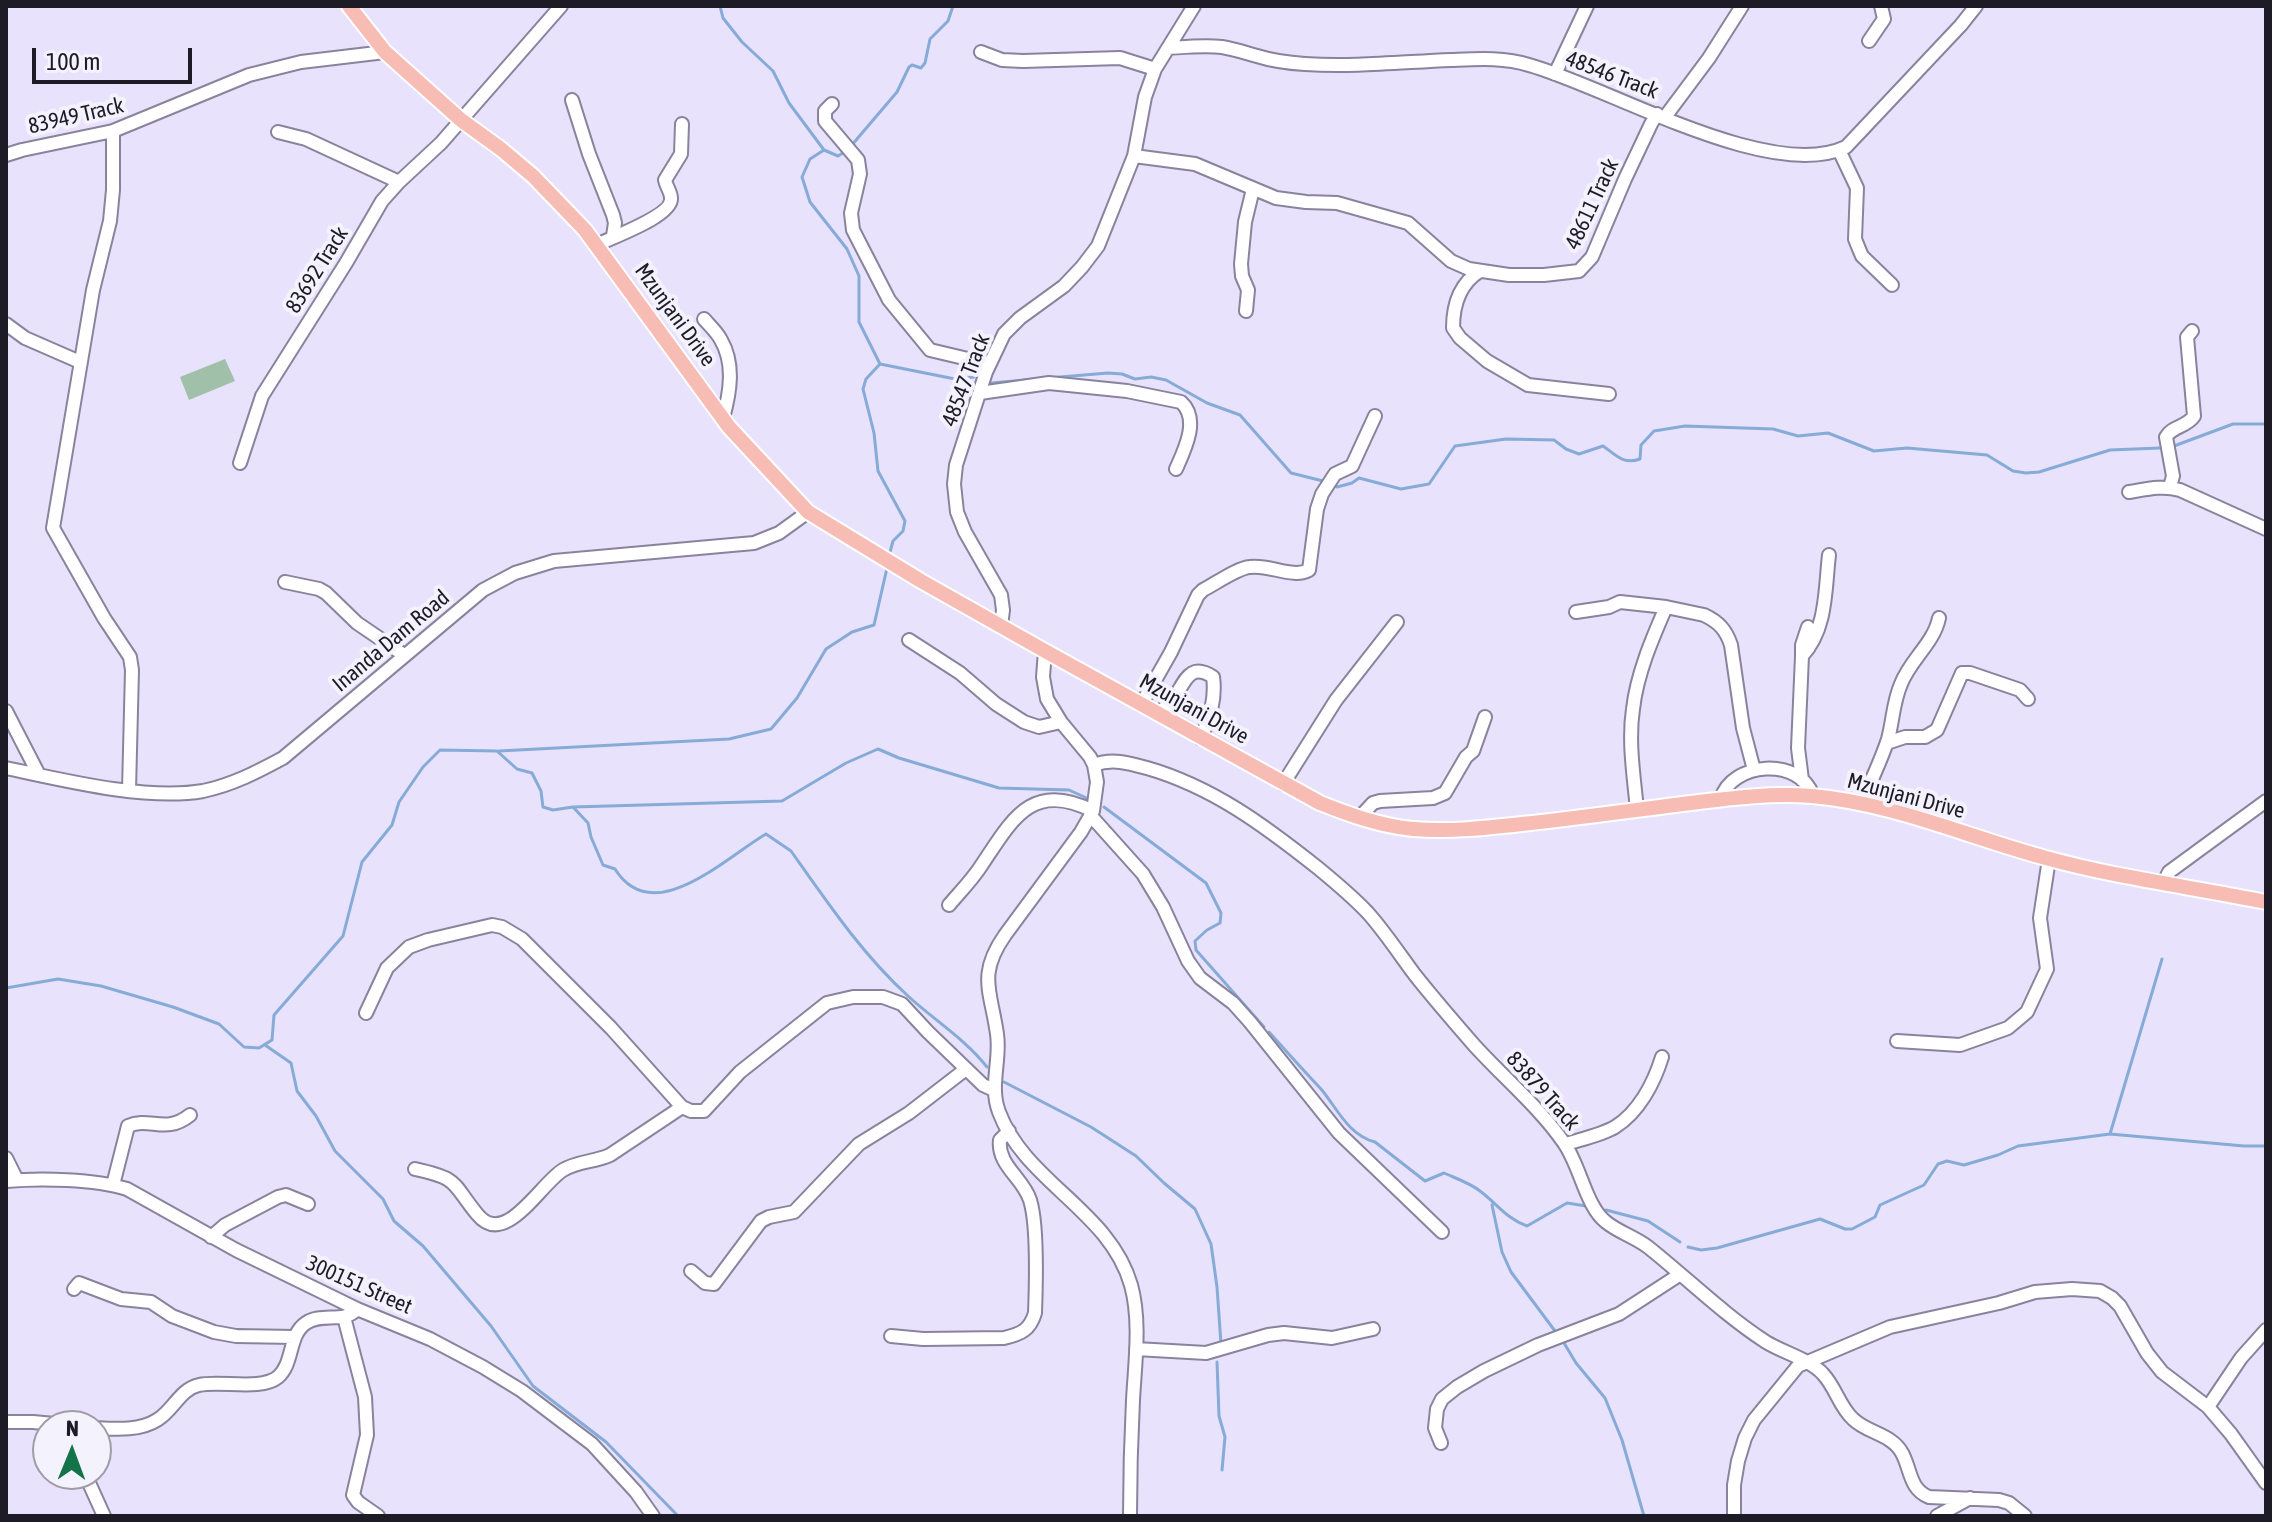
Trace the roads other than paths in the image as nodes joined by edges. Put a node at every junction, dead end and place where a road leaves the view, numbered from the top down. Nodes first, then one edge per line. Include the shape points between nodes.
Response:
1 (349, 6) edge
2 (561, 6) edge
3 (1194, 6) edge
4 (1587, 6) edge
5 (1742, 6) edge
6 (1881, 6) edge
7 (1976, 6) edge
8 (1869, 41) dead end
9 (1168, 48) junction
10 (385, 52) junction
11 (981, 52) dead end
12 (1155, 69) junction
13 (1555, 74) junction
14 (572, 100) dead end
15 (832, 104) dead end
16 (1661, 116) junction
17 (461, 120) junction
18 (682, 124) dead end
19 (113, 131) junction
20 (278, 132) dead end
21 (1839, 150) junction
22 (6, 155) edge
23 (1134, 156) junction
24 (399, 182) junction
25 (1253, 189) junction
26 (613, 236) junction
27 (597, 245) junction
28 (1480, 271) junction
29 (1892, 285) dead end
30 (1246, 311) dead end
31 (704, 319) dead end
32 (6, 324) edge
33 (2192, 331) dead end
34 (80, 362) junction
35 (989, 364) junction
36 (980, 393) junction
37 (1609, 394) dead end
38 (1375, 416) dead end
39 (723, 418) junction
40 (240, 463) dead end
41 (1176, 469) dead end
42 (2170, 487) junction
43 (2129, 492) dead end
44 (808, 512) junction
45 (2266, 529) edge
46 (1829, 555) dead end
47 (285, 582) dead end
48 (1666, 607) junction
49 (1576, 612) dead end
50 (1939, 618) dead end
51 (1397, 622) dead end
52 (1001, 626) junction
53 (1808, 627) dead end
54 (909, 640) dead end
55 (1045, 651) junction
56 (404, 655) junction
57 (1802, 656) junction
58 (2028, 699) dead end
59 (1141, 705) junction
60 (6, 711) edge
61 (1158, 714) junction
62 (1485, 717) dead end
63 (1061, 722) junction
64 (1200, 738) junction
65 (1887, 743) junction
66 (1094, 765) junction
67 (6, 768) edge
68 (1754, 770) junction
69 (39, 775) junction
70 (1802, 780) junction
71 (1283, 784) junction
72 (129, 790) junction
73 (1813, 796) junction
74 (1721, 799) junction
75 (2266, 801) edge
76 (1861, 804) junction
77 (1637, 810) junction
78 (1092, 814) junction
79 (1359, 818) junction
80 (2049, 859) junction
81 (2164, 882) junction
82 (2266, 902) edge
83 (949, 905) dead end
84 (366, 1013) dead end
85 (1897, 1041) dead end
86 (1662, 1057) dead end
87 (966, 1069) junction
88 (994, 1090) junction
89 (682, 1107) junction
90 (190, 1115) dead end
91 (1009, 1131) junction
92 (1566, 1144) junction
93 (6, 1158) edge
94 (415, 1169) dead end
95 (11, 1180) edge
96 (113, 1185) junction
97 (308, 1204) dead end
98 (1442, 1232) dead end
99 (211, 1237) junction
100 (691, 1271) dead end
101 (1679, 1275) junction
102 (74, 1289) dead end
103 (357, 1309) junction
104 (344, 1317) junction
105 (1373, 1329) dead end
106 (2266, 1330) edge
107 (891, 1336) dead end
108 (295, 1337) junction
109 (1136, 1349) junction
110 (1805, 1363) junction
111 (2208, 1407) junction
112 (6, 1422) edge
113 (32, 1424) edge
114 (112, 1428) edge
115 (1441, 1443) dead end
116 (2266, 1483) edge
117 (92, 1490) edge
118 (1970, 1498) junction
119 (104, 1516) edge
120 (378, 1516) edge
121 (653, 1516) edge
122 (1130, 1516) edge
123 (1734, 1516) edge
124 (1937, 1516) edge
125 (2025, 1516) edge

1 - 10 main road, Mzunjani Drive
2 - 17 street, 83692 Track
3 - 9 street, 48547 Track
4 - 13 street
5 - 16 street via 1709,58
6 - 8 street via 1884,19
7 - 21 street
9 - 12 street, 48547 Track
9 - 13 street, 48546 Track via 1221,47 1306,64 1483,58
10 - 17 main road, Mzunjani Drive
10 - 19 street, 83949 Track via 301,62 249,75
11 - 12 street via 1023,61 1120,58
12 - 23 street, 48547 Track
13 - 16 street, 48546 Track
14 - 26 street via 613,215
15 - 35 street via 825,121 861,169 852,204 853,230 889,300 930,350
16 - 21 street, 48546 Track via 1755,148 1802,156
16 - 28 street, 48611 Track via 1651,124 1585,266 1535,276
17 - 24 street, 83692 Track
17 - 27 main road, Mzunjani Drive via 533,176
18 - 26 street via 681,154 665,180 669,206
19 - 22 street, 83949 Track
19 - 34 street via 110,221
20 - 24 street via 306,139
21 - 29 street via 1857,188 1855,239 1862,256
23 - 25 street, 48611 Track via 1195,164
23 - 35 street, 48547 Track via 1098,246 1064,286 1004,334
24 - 40 street, 83692 Track via 382,201 262,396
25 - 28 street, 48611 Track via 1290,201 1337,203 1408,223 1457,265
25 - 30 street via 1241,264 1248,290
26 - 27 street
27 - 39 main road, Mzunjani Drive
28 - 37 street via 1456,302 1453,328 1460,338 1487,361 1532,386
31 - 39 street via 722,341 730,365
32 - 34 street
33 - 42 street via 2187,337 2194,416 2166,437
34 - 72 street via 53,528 130,657
35 - 36 street, 48547 Track
36 - 41 street via 1049,383 1181,402 1191,420
36 - 52 street, 48547 Track via 956,465 955,501 965,532 1001,595
38 - 59 street via 1352,466 1335,474 1322,494 1309,570 1301,574 1247,567 1203,590
39 - 44 main road, Mzunjani Drive
42 - 43 street
42 - 45 street
44 - 52 main road, Mzunjani Drive
44 - 56 street, Inanda Dam Road via 754,543 554,561 515,573 483,590
46 - 57 street via 1820,629
47 - 56 street via 326,593 343,612
48 - 49 street via 1620,602
48 - 68 street via 1714,620 1728,635
48 - 77 street via 1632,709
50 - 65 street via 1901,683
51 - 71 street via 1336,700
52 - 55 main road, Mzunjani Drive
53 - 57 street
54 - 63 street via 1024,722 1039,727
55 - 59 main road, Mzunjani Drive
55 - 63 street via 1044,691
56 - 72 street, Inanda Dam Road via 283,758 246,778 202,791
57 - 70 street
58 - 65 street via 2020,690 1962,673 1937,730
59 - 61 main road, Mzunjani Drive
60 - 69 street
61 - 64 main road, Mzunjani Drive
61 - 64 street via 1188,675 1209,674 1214,689
62 - 79 street via 1473,751 1445,793 1373,803
63 - 66 street
64 - 71 main road, Mzunjani Drive
65 - 76 street
66 - 78 street
66 - 92 street, 83879 Track via 1130,764 1188,782 1301,853 1368,913 1420,982
67 - 69 street, Inanda Dam Road
68 - 70 street via 1775,768
68 - 74 street via 1723,790
69 - 72 street, Inanda Dam Road
70 - 73 street
71 - 79 main road, Mzunjani Drive
73 - 74 main road, Mzunjani Drive
73 - 76 main road, Mzunjani Drive
74 - 77 main road, Mzunjani Drive
75 - 81 street via 2172,869
76 - 80 main road, Mzunjani Drive
77 - 79 main road, Mzunjani Drive via 1453,830 1412,829
78 - 83 street via 1061,799 1029,807
78 - 88 street via 996,947 987,985 999,1047
78 - 98 street via 1143,874 1200,978 1233,1003 1339,1133
80 - 81 main road, Mzunjani Drive
80 - 85 street via 2040,918 2047,969 2027,1012 2008,1028 1960,1045
81 - 82 main road, Mzunjani Drive
84 - 89 street via 387,968 409,947 492,925 502,927 522,939
86 - 92 street via 1646,1094 1624,1119
87 - 88 street
87 - 89 street via 895,1000 842,998 827,1003 755,1059 704,1111
87 - 100 street via 859,1144 794,1212 761,1221 714,1284
88 - 91 street
89 - 94 street via 601,1160 575,1164 553,1177 503,1224 485,1222 453,1181
90 - 96 street via 171,1125 128,1126
91 - 107 street via 1000,1140 1001,1157 1028,1195 1032,1214 1035,1313 1029,1328 1004,1338
91 - 109 street via 1119,1256 1132,1287
92 - 101 street, 83879 Track via 1600,1216
93 - 95 street
95 - 96 street, 300151 Street
96 - 99 street, 300151 Street via 145,1197
97 - 99 street via 278,1197
99 - 103 street, 300151 Street
101 - 110 street, 83879 Track via 1755,1335
101 - 115 street via 1619,1314 1538,1345 1457,1387 1437,1409 1435,1428
102 - 108 street via 79,1283 121,1299 151,1302 214,1332
103 - 104 street
103 - 121 street, 300151 Street via 430,1339 522,1391 592,1444
104 - 108 street via 312,1320
104 - 120 street via 365,1397 367,1435 353,1495
105 - 109 street via 1332,1338 1268,1335 1206,1353
106 - 111 street
108 - 114 street via 282,1373 267,1383 196,1385 158,1420
109 - 122 street
110 - 111 street via 1890,1327 2035,1292 2091,1290 2106,1293 2120,1306 2162,1372
110 - 118 street, 83879 Track via 1824,1374 1854,1421 1897,1446 1923,1495
110 - 123 street via 1791,1373 1745,1438 1734,1485
111 - 116 street
112 - 113 street
117 - 119 street
118 - 124 street
118 - 125 street via 2009,1503

